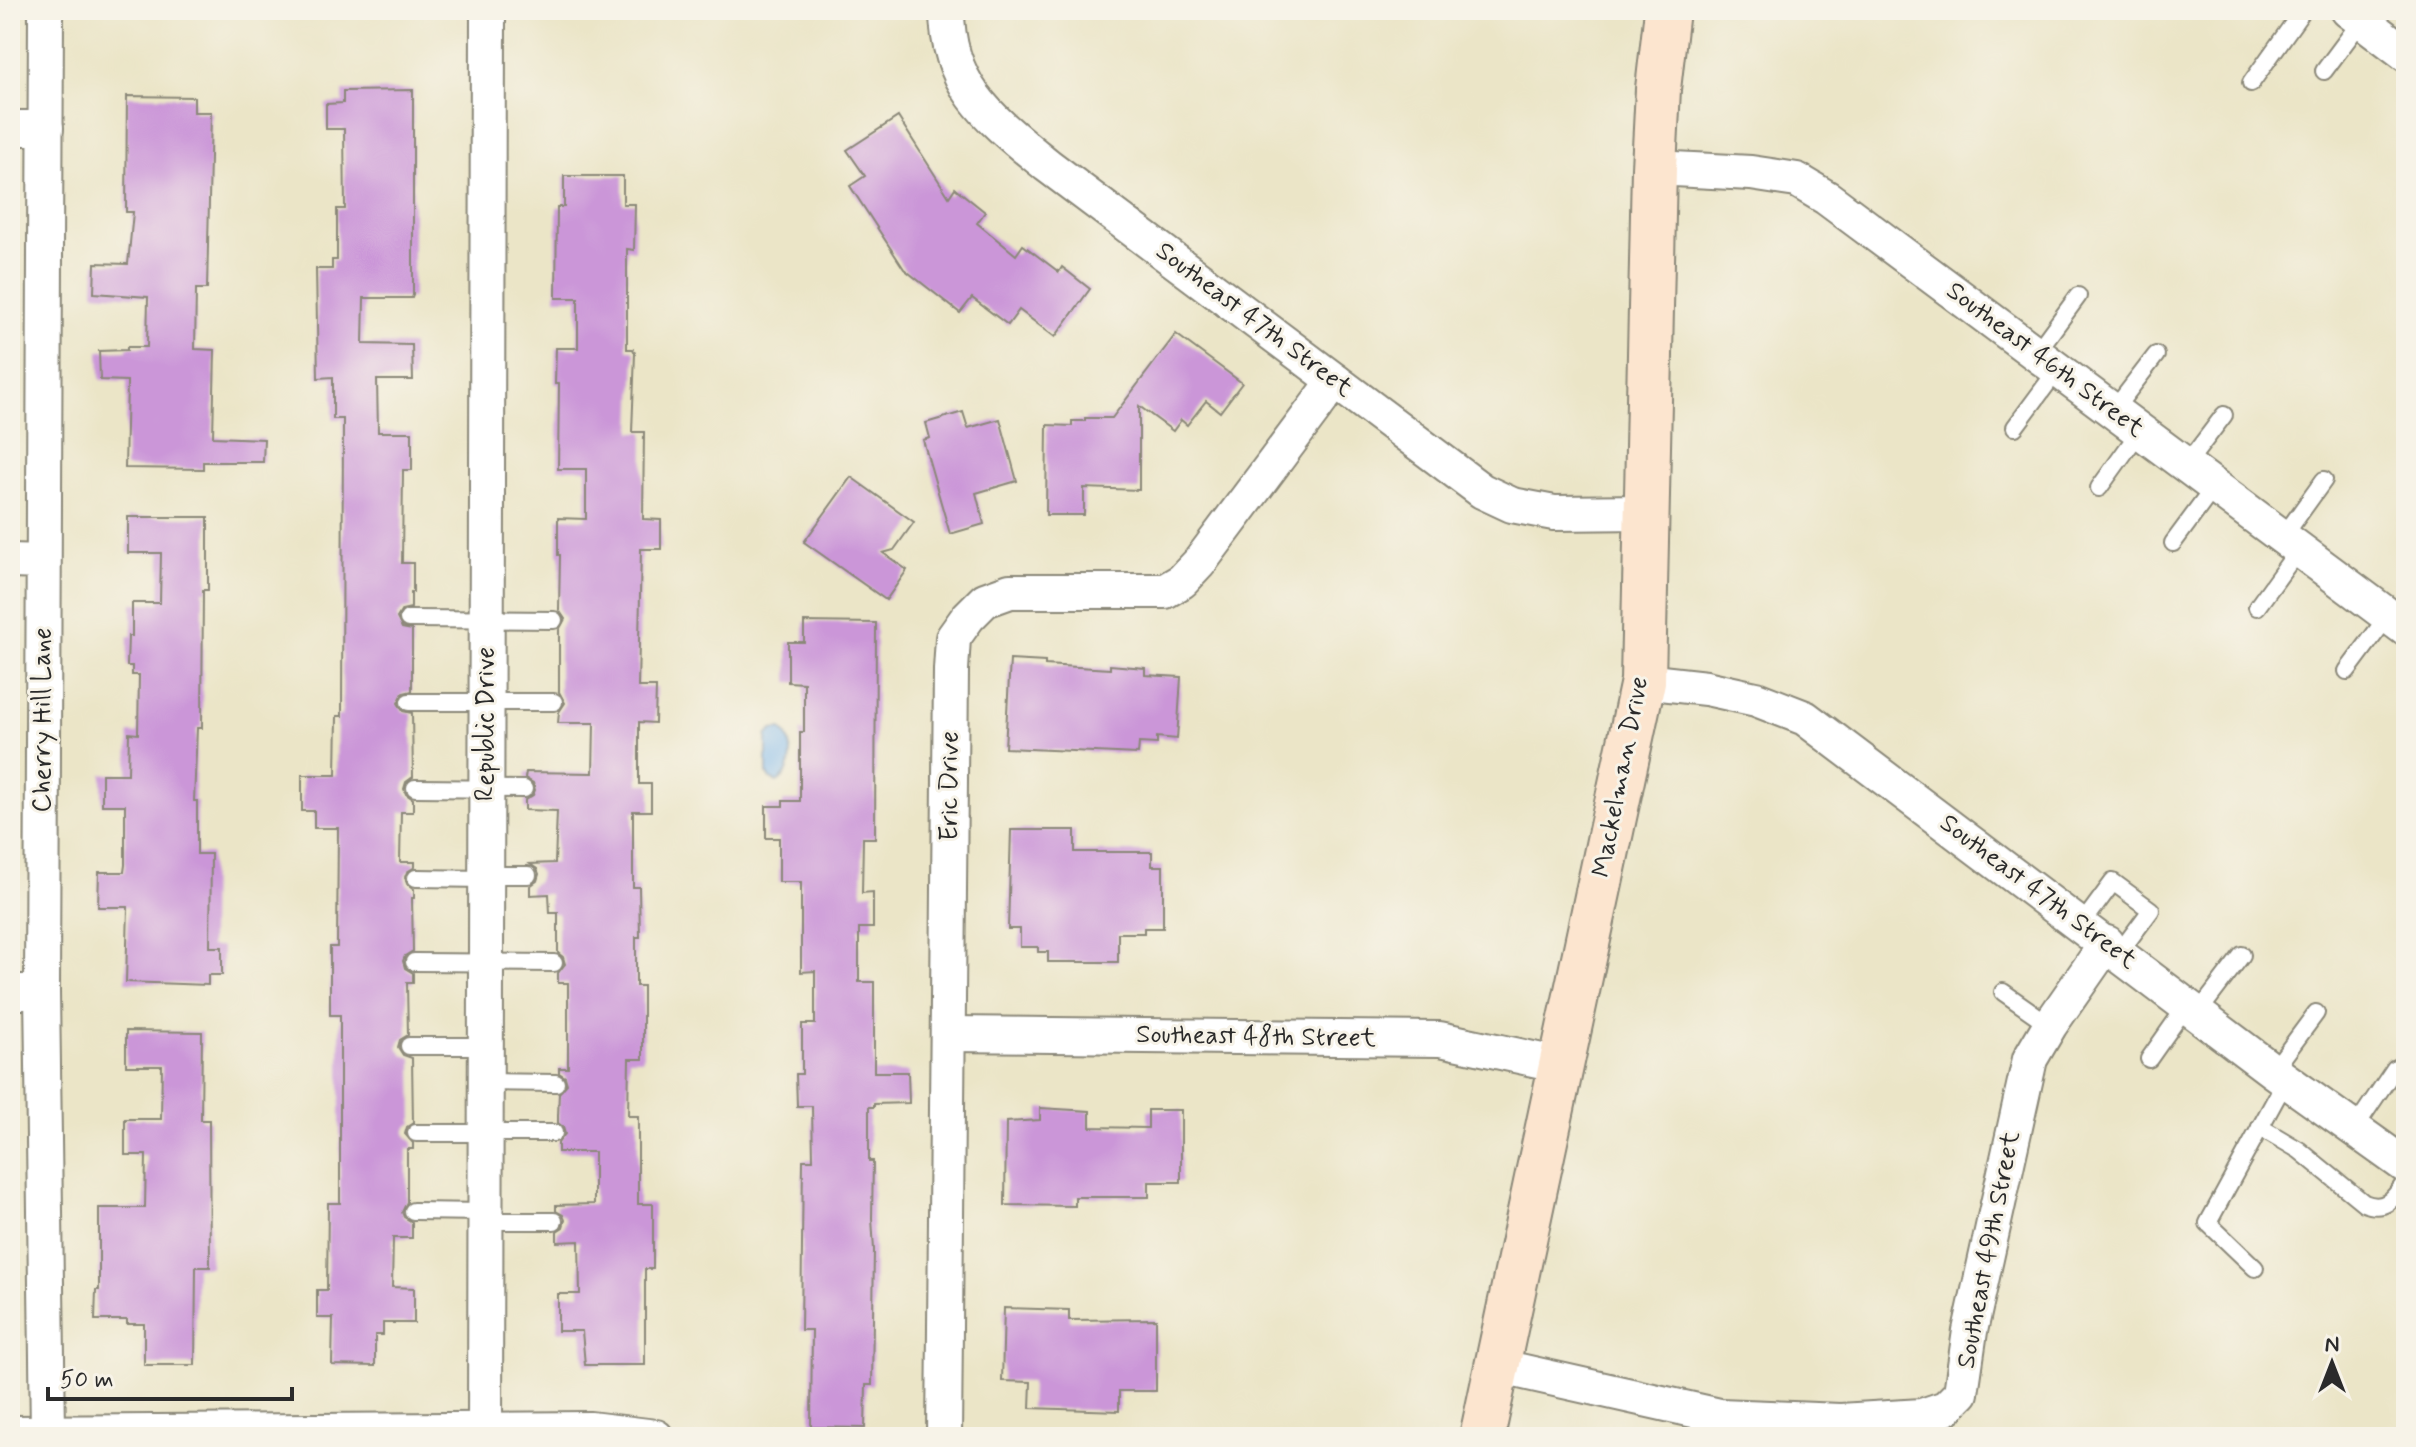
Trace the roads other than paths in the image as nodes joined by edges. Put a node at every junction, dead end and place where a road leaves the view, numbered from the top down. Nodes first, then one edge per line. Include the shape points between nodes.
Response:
1 (46, 10) edge
2 (488, 10) edge
3 (947, 10) edge
4 (1667, 10) edge
5 (2303, 10) edge
6 (2353, 13) edge
7 (2406, 54) edge
8 (2324, 71) dead end
9 (2251, 83) dead end
10 (10, 128) edge
11 (46, 128) junction
12 (1654, 168) junction
13 (2078, 296) dead end
14 (2156, 355) dead end
15 (2047, 361) junction
16 (1335, 381) junction
17 (2224, 415) dead end
18 (2127, 421) junction
19 (2015, 427) dead end
20 (2186, 465) junction
21 (2324, 480) dead end
22 (2215, 486) junction
23 (2099, 488) dead end
24 (1645, 512) junction
25 (2173, 543) dead end
26 (2291, 543) junction
27 (27, 562) edge
28 (2257, 607) dead end
29 (408, 619) dead end
30 (487, 619) junction
31 (554, 620) dead end
32 (2397, 622) edge
33 (2347, 671) dead end
34 (1643, 681) junction
35 (409, 702) dead end
36 (487, 702) junction
37 (554, 702) dead end
38 (415, 788) dead end
39 (486, 789) junction
40 (524, 789) dead end
41 (528, 875) dead end
42 (486, 877) junction
43 (416, 878) dead end
44 (2103, 940) junction
45 (2242, 955) dead end
46 (414, 962) dead end
47 (486, 962) junction
48 (554, 963) dead end
49 (26, 992) edge
50 (2003, 992) dead end
51 (2192, 1009) junction
52 (2316, 1013) dead end
53 (2050, 1025) junction
54 (948, 1034) junction
55 (409, 1046) dead end
56 (486, 1046) junction
57 (2149, 1059) dead end
58 (1561, 1065) junction
59 (2395, 1068) dead end
60 (2279, 1075) junction
61 (486, 1082) junction
62 (556, 1083) dead end
63 (2260, 1127) junction
64 (2354, 1129) junction
65 (416, 1133) dead end
66 (486, 1133) junction
67 (554, 1133) dead end
68 (2406, 1166) edge
69 (2406, 1181) edge
70 (413, 1211) dead end
71 (485, 1216) junction
72 (554, 1221) dead end
73 (2255, 1268) dead end
74 (1497, 1366) junction
75 (48, 1431) junction
76 (10, 1433) edge
77 (485, 1433) edge
78 (656, 1437) edge
79 (944, 1437) edge
80 (1482, 1437) edge

1 - 11 street, Cherry Hill Lane
2 - 30 street, Republic Drive
3 - 16 street, Southeast 47th Street via 952,55 990,119
4 - 12 street, Mackelman Drive
5 - 9 lane
6 - 7 street
6 - 8 lane
10 - 11 street
11 - 27 street, Cherry Hill Lane
12 - 15 street, Southeast 46th Street via 1797,180
12 - 24 street, Mackelman Drive
13 - 15 lane
14 - 18 lane
15 - 18 street, Southeast 46th Street
15 - 19 lane
16 - 24 street, Southeast 47th Street via 1482,491 1512,505 1554,513
16 - 54 street, Eric Drive via 1182,581 1165,591 1138,593 1010,591 985,600 953,638
17 - 20 lane
18 - 20 street, Southeast 46th Street
18 - 23 lane
20 - 22 street, Southeast 46th Street
21 - 26 lane
22 - 25 lane
22 - 26 street, Southeast 46th Street
24 - 34 street, Mackelman Drive
26 - 28 lane
26 - 32 street, Southeast 46th Street
27 - 49 street, Cherry Hill Lane
29 - 30 lane
30 - 31 lane
30 - 36 street, Republic Drive
32 - 33 lane
34 - 44 street, Southeast 47th Street via 1731,693 1805,718
34 - 58 street, Mackelman Drive
35 - 36 lane
36 - 37 lane
36 - 39 street, Republic Drive
38 - 39 lane
39 - 40 lane
39 - 42 street, Republic Drive
41 - 42 lane
42 - 43 lane
42 - 47 street, Republic Drive
44 - 51 street, Southeast 47th Street
44 - 53 street, Southeast 49th Street
45 - 51 lane
46 - 47 lane
47 - 48 lane
47 - 56 street, Republic Drive
49 - 75 street, Cherry Hill Lane
50 - 53 lane
51 - 57 lane
51 - 60 street, Southeast 47th Street
52 - 60 lane
53 - 74 street, Southeast 49th Street via 2030,1059 2021,1094 1961,1393 1946,1408 1922,1416 1840,1421 1720,1416
54 - 58 street, Southeast 48th Street via 1440,1039
54 - 79 street, Eric Drive
55 - 56 lane
56 - 61 street, Republic Drive
58 - 74 street, Mackelman Drive
59 - 64 lane
60 - 63 lane
60 - 64 street, Southeast 47th Street
61 - 62 lane
61 - 66 street, Republic Drive
63 - 69 lane via 2299,1150 2364,1203 2385,1205
63 - 73 lane via 2208,1223
64 - 68 street, Southeast 47th Street
65 - 66 lane
66 - 67 lane
66 - 71 street, Republic Drive
70 - 71 lane
71 - 72 lane
71 - 77 street, Republic Drive
74 - 80 street, Mackelman Drive
75 - 76 street
75 - 77 street
77 - 78 street via 590,1429

